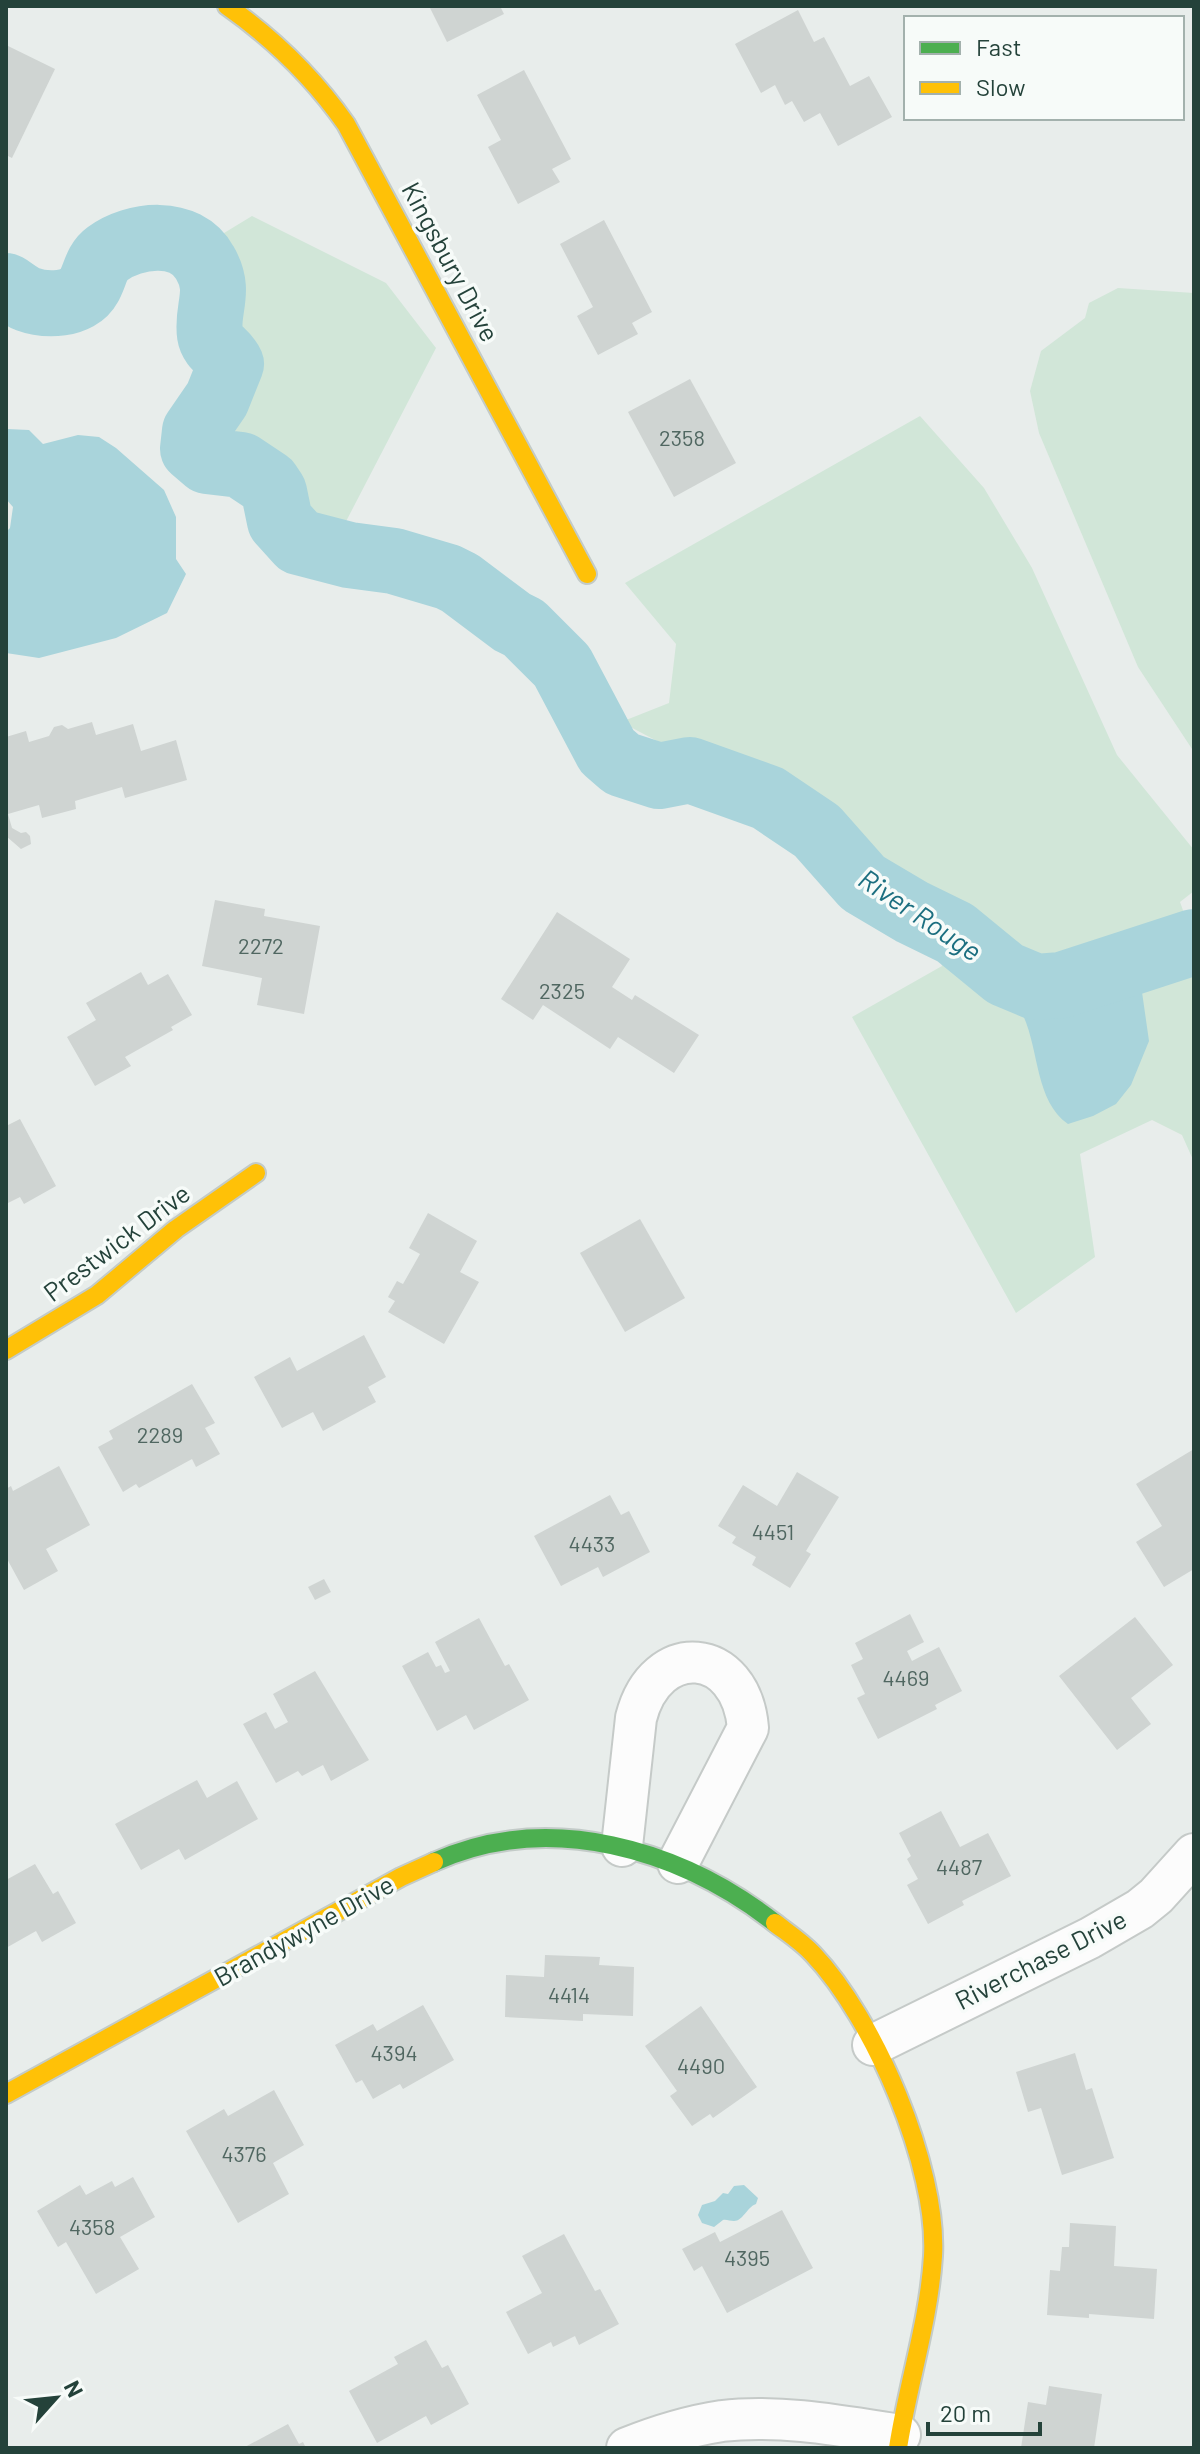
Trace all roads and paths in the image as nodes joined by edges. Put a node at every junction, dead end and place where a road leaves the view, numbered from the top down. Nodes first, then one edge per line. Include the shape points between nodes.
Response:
1 (227, 6) edge
2 (587, 574) dead end
3 (256, 1173) dead end
4 (6, 1350) edge
5 (622, 1846) junction
6 (1194, 1854) edge
7 (678, 1863) junction
8 (873, 2045) junction
9 (6, 2094) edge
10 (899, 2442) edge
11 (627, 2448) edge

1 - 2 street, Kingsbury Drive via 280,46 346,124
3 - 4 street, Prestwick Drive via 176,1229 97,1295
5 - 7 street, Brandywyne Drive
5 - 7 street via 640,1701 652,1681 671,1667 697,1662 711,1666 739,1688 748,1728
5 - 9 street, Brandywyne Drive via 589,1839 527,1838 470,1847 401,1877
6 - 8 street, Riverchase Drive via 1140,1909
7 - 8 street, Brandywyne Drive via 737,1893 815,1956
8 - 10 street, Brandywyne Drive via 915,2142 932,2222 925,2327
10 - 11 street via 840,2426 749,2420 696,2426

